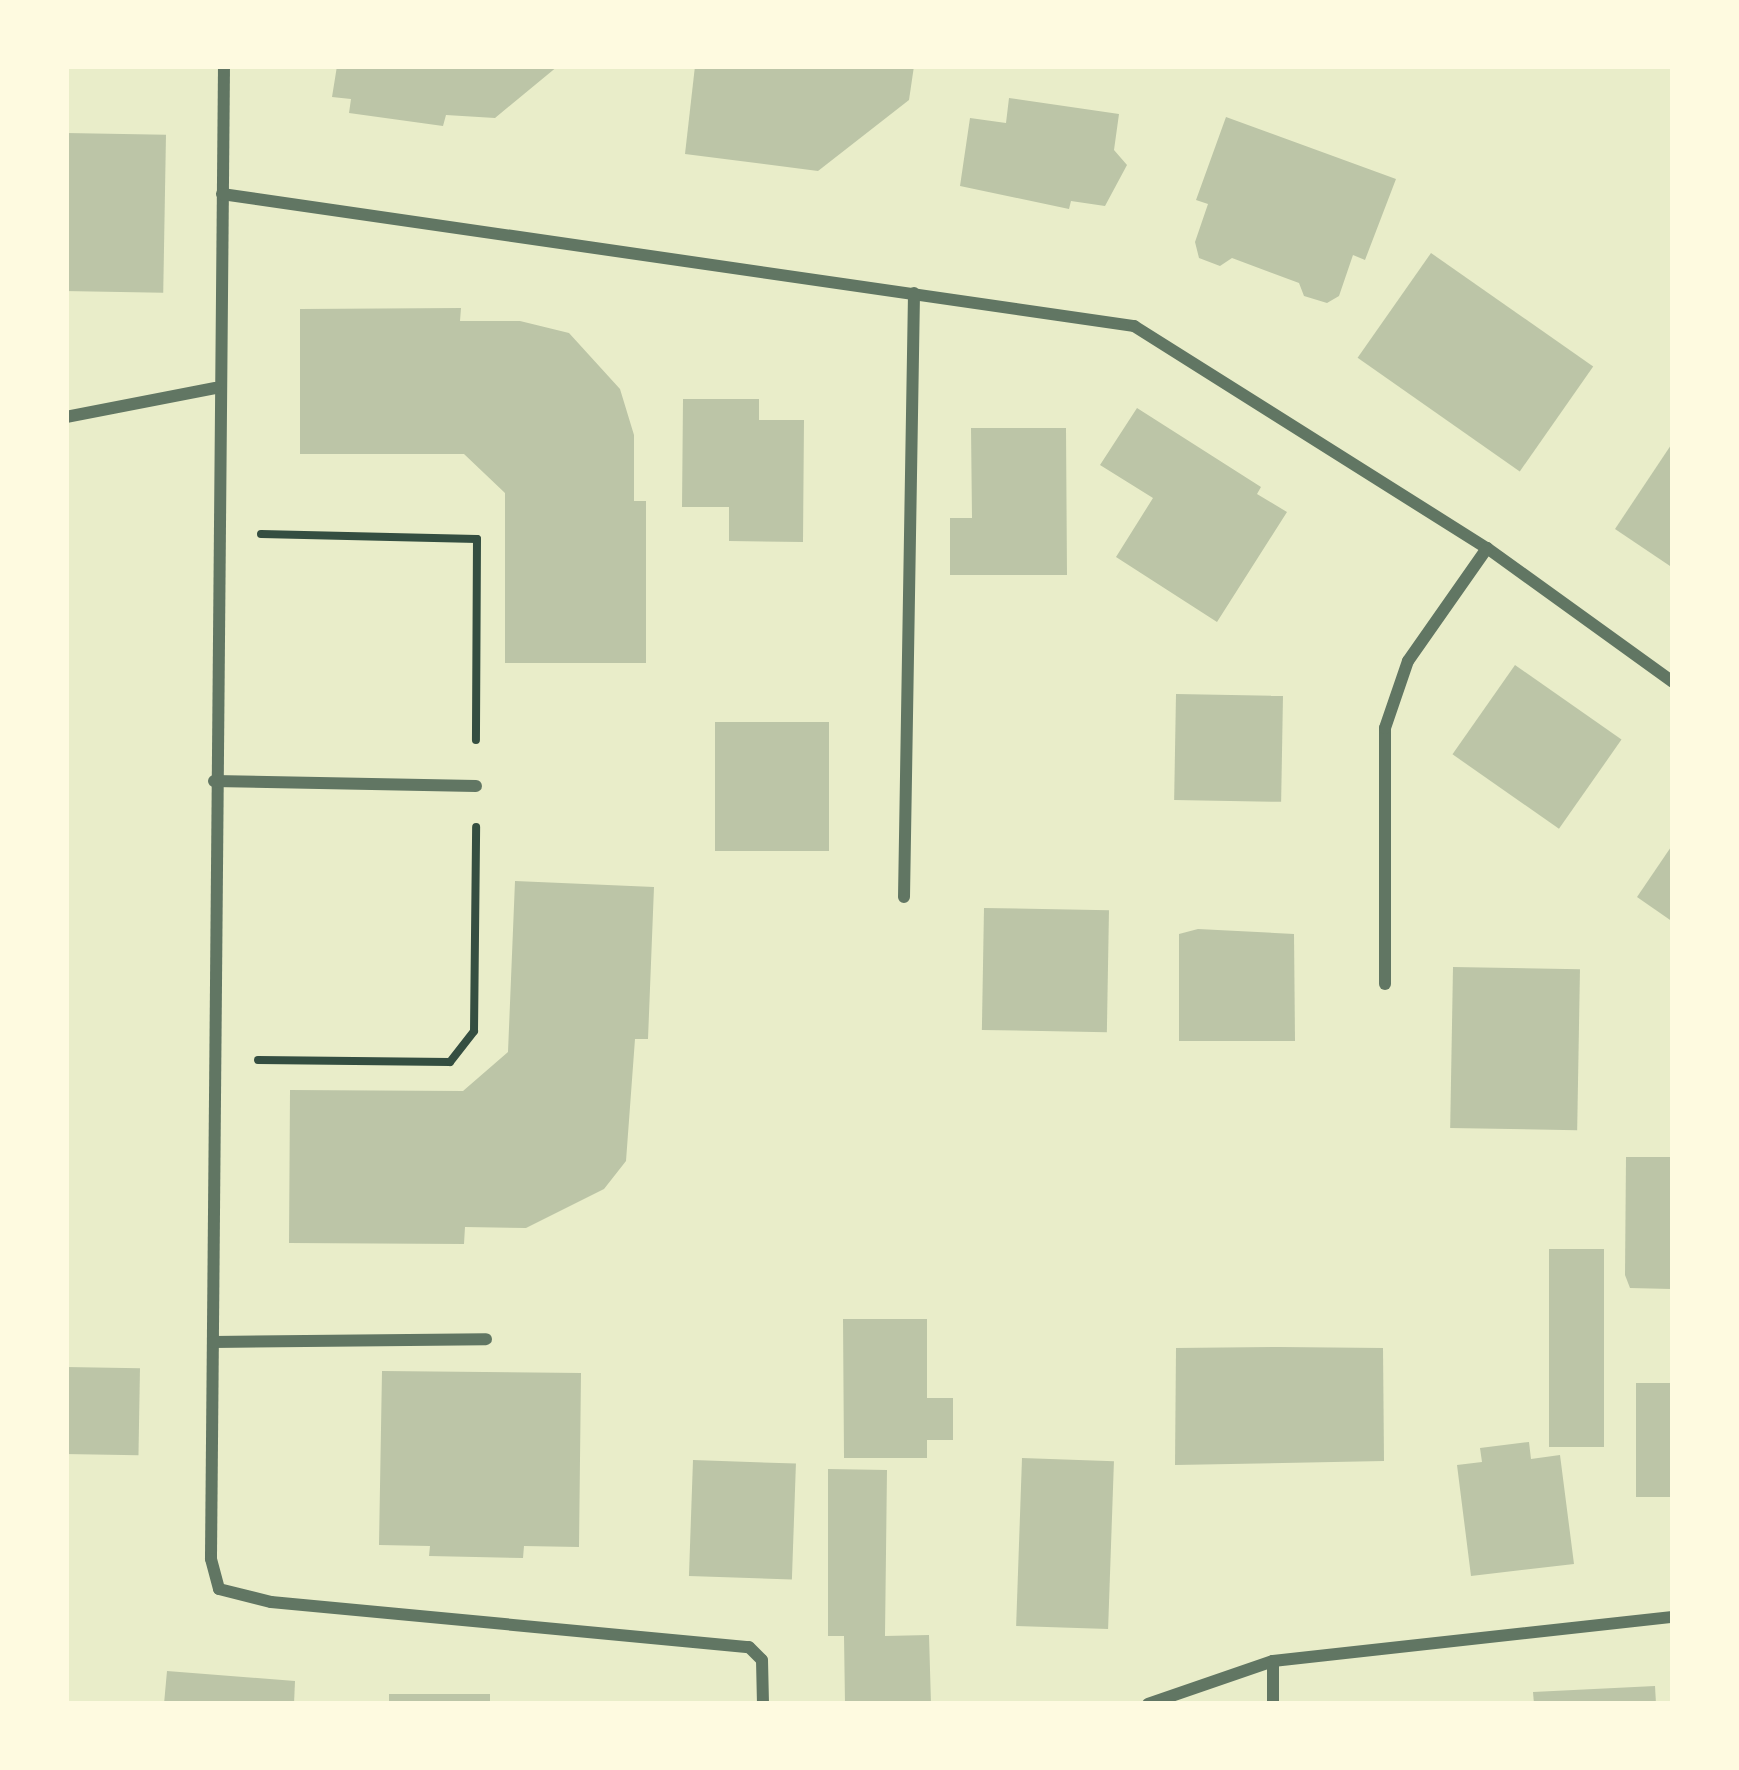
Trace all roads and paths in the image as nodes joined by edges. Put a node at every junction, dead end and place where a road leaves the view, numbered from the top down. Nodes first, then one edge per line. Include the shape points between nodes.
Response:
1 (224, 66) edge
2 (222, 194) junction
3 (914, 293) junction
4 (215, 388) junction
5 (66, 417) edge
6 (1487, 548) junction
7 (1673, 682) edge
8 (214, 781) junction
9 (476, 786) dead end
10 (904, 897) dead end
11 (1385, 984) dead end
12 (486, 1340) dead end
13 (213, 1342) junction
14 (1673, 1617) edge
15 (1273, 1661) junction
16 (763, 1704) edge
17 (1148, 1704) edge
18 (1273, 1704) edge

1 - 2 street
2 - 3 street
2 - 4 street
3 - 6 street via 1134,326
3 - 10 street
4 - 5 street
4 - 8 street
6 - 7 street
6 - 11 street via 1408,661 1385,728
8 - 9 street
8 - 13 street
12 - 13 street
13 - 16 street via 211,1559 219,1588 271,1602 748,1646 762,1660
14 - 15 street
15 - 17 street
15 - 18 street

